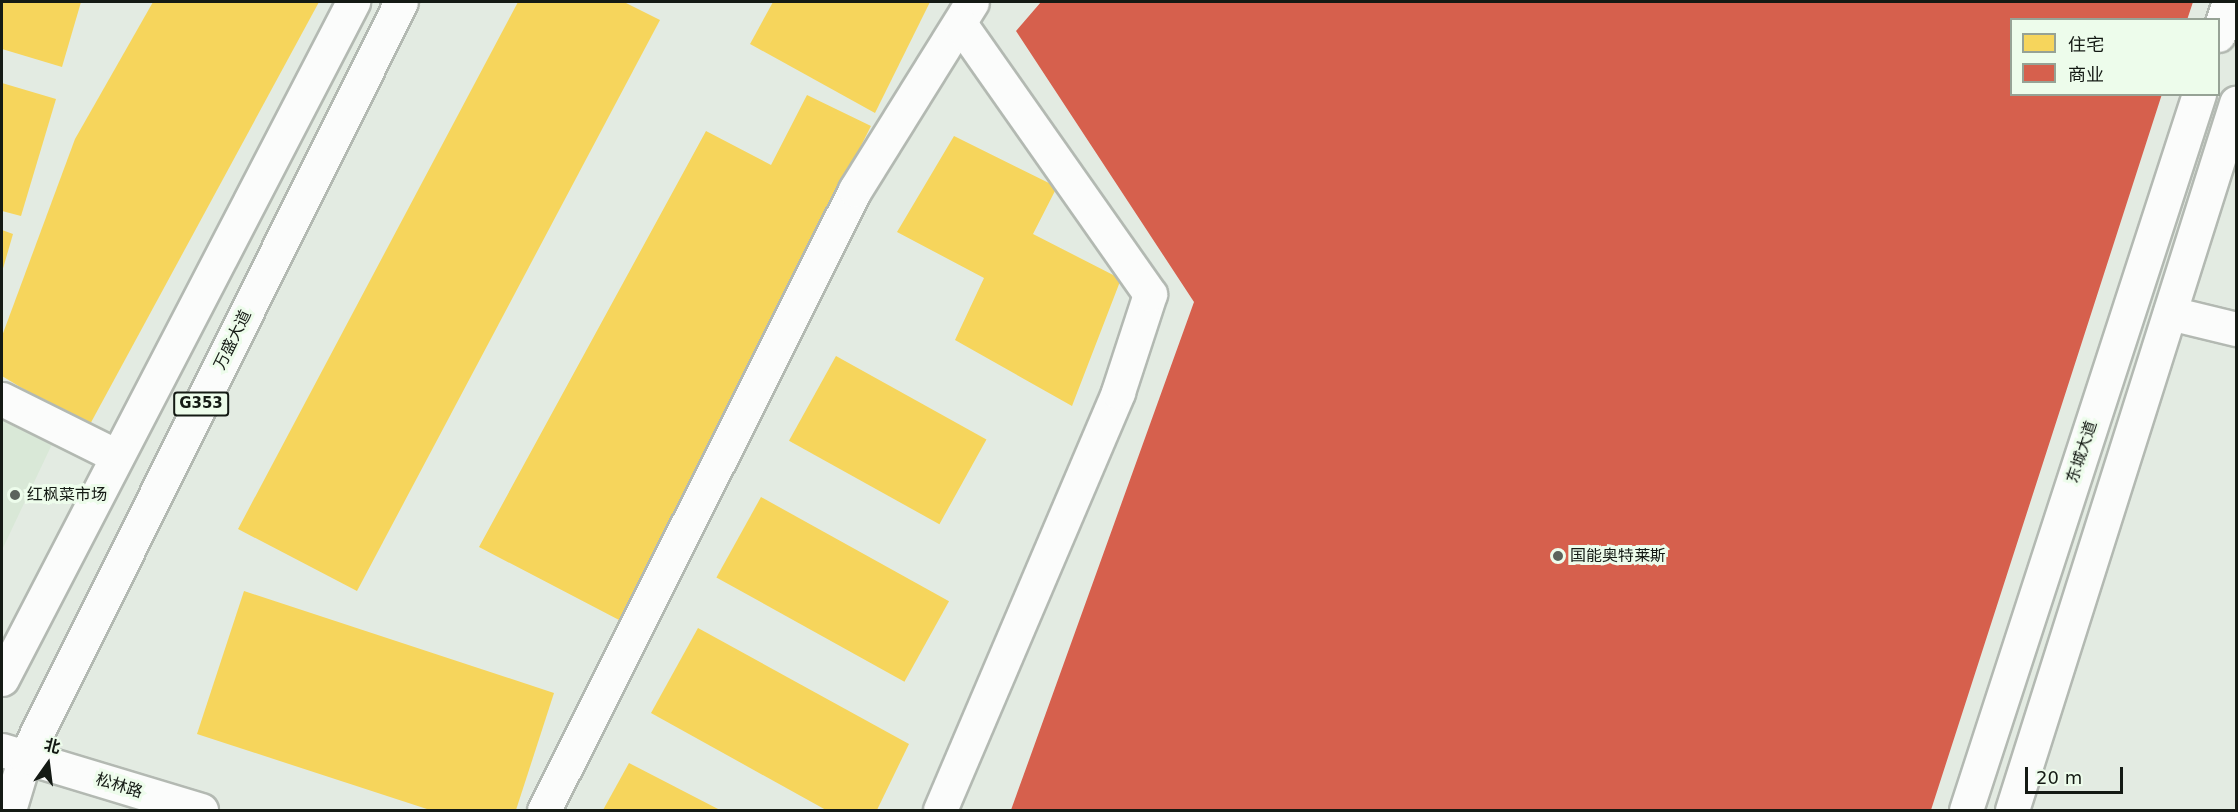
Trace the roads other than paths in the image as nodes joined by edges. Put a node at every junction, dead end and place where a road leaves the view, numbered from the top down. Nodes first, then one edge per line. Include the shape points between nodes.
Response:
1 (354, 2) edge
2 (401, 2) edge
3 (2229, 2) edge
4 (966, 13) edge
5 (2220, 29) edge
6 (2198, 96) edge
7 (2236, 103) edge
8 (2170, 313) junction
9 (2236, 329) edge
10 (2, 399) edge
11 (117, 456) junction
12 (2, 679) edge
13 (14, 754) edge
14 (9, 810) edge
15 (201, 810) edge
16 (544, 810) edge
17 (940, 810) edge
18 (1966, 810) edge
19 (2012, 810) edge

1 - 11 main road, G353
2 - 13 main road, 万盛大道 / G353
3 - 5 main road
4 - 16 main road via 855,190
4 - 17 main road via 1150,294 1118,392
6 - 18 main road, 东城大道
7 - 8 main road
8 - 9 main road
8 - 19 main road
10 - 11 main road
11 - 12 main road, G353
13 - 14 main road, 万盛大道 / G353
13 - 15 main road, 松林路

